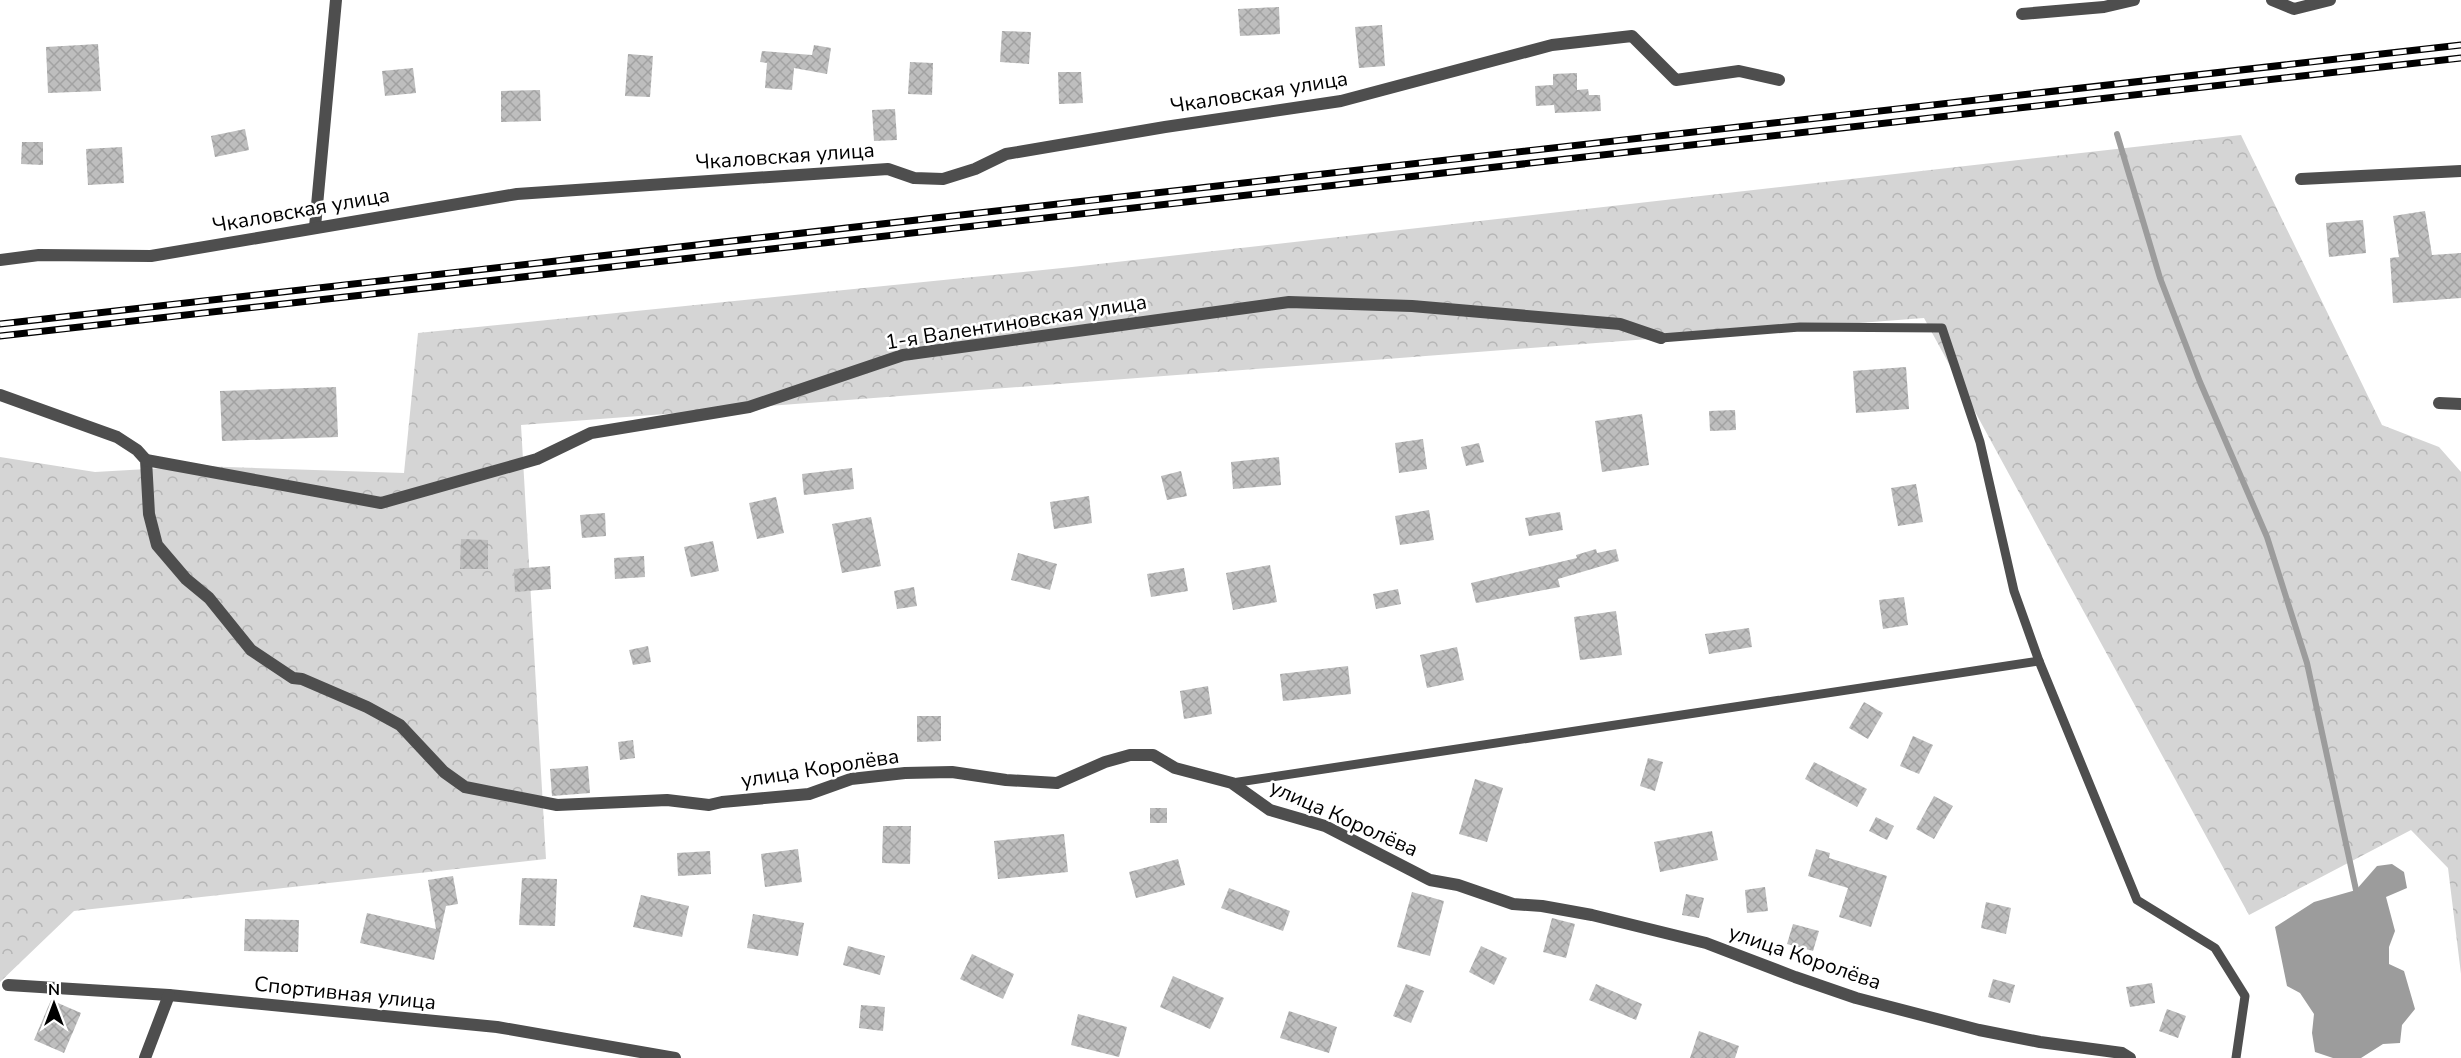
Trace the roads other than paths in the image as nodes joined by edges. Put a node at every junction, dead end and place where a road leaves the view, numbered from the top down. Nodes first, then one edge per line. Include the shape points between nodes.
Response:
1 (336, 0) edge
2 (2134, 0) edge
3 (2272, 0) edge
4 (2330, 0) edge
5 (2022, 14) dead end
6 (1779, 80) dead end
7 (2461, 171) edge
8 (2301, 179) dead end
9 (315, 227) junction
10 (0, 260) edge
11 (1661, 338) joint
12 (0, 395) edge
13 (2439, 403) dead end
14 (2461, 404) edge
15 (146, 460) junction
16 (2039, 661) junction
17 (1232, 783) junction
18 (8, 985) dead end
19 (169, 995) junction
20 (145, 1058) edge
21 (675, 1058) edge
22 (2130, 1058) edge
23 (2236, 1058) edge

1 - 9 street
2 - 5 street via 2104,7
3 - 4 street via 2294,9
6 - 9 street, Чкаловская улица via 1738,71 1676,80 1632,36 1552,45 1341,101 1006,154 943,179 914,178 888,169 517,195
7 - 8 street
9 - 10 street, Чкаловская улица via 150,256 39,255
11 - 15 street, 1-я Валентиновская улица via 1620,324 1412,306 1289,302 903,355 749,407 591,433 537,459 381,503
11 - 16 lane via 1800,327 1942,327 1980,442 2014,591
12 - 15 street via 117,437
13 - 14 street
15 - 17 street, улица Королёва via 149,514 157,545 186,579 209,598 251,650 293,678 367,707 400,725 444,772 465,787 556,805 667,800 709,805 809,794 851,779 905,773 952,772 1057,783 1130,755 1153,755 1175,768
16 - 17 lane
16 - 23 lane via 2137,900 2215,948 2245,996
17 - 22 street, улица Королёва via 1270,810 1325,826 1430,880 1513,904 1592,915 1706,943 1856,998 1978,1030 2122,1053
18 - 19 street, Спортивная улица
19 - 20 street
19 - 21 street, Спортивная улица via 496,1027

